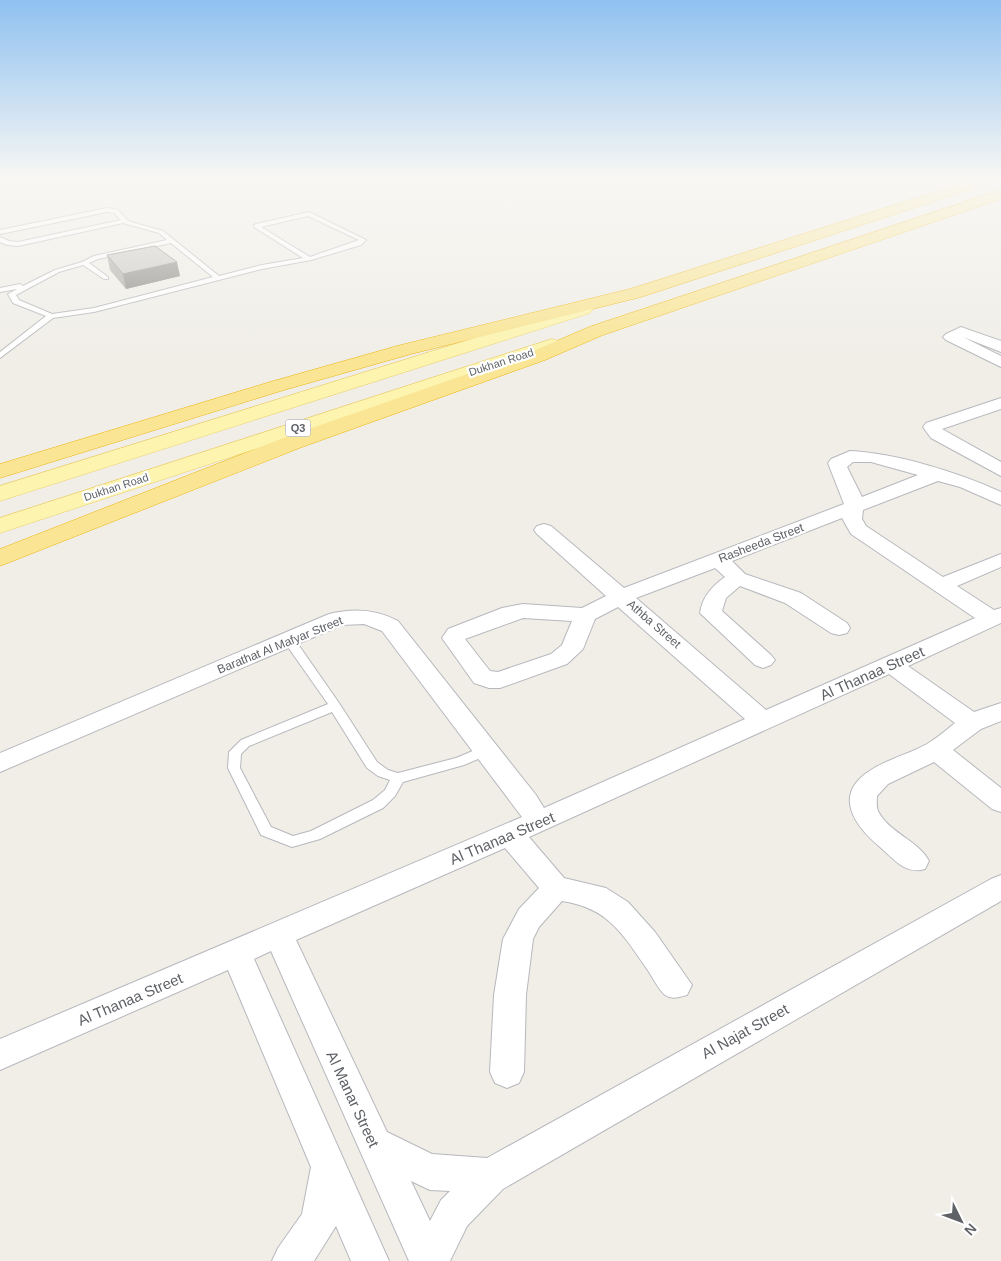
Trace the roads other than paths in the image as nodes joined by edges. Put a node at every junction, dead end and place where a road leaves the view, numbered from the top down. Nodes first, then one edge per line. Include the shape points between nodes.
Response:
1 (48, 238) edge
2 (167, 238) edge
3 (275, 238) edge
4 (358, 238) edge
5 (807, 238) edge
6 (871, 238) edge
7 (0, 239) edge
8 (171, 241) junction
9 (308, 259) junction
10 (84, 263) junction
11 (106, 278) dead end
12 (219, 279) junction
13 (29, 284) junction
14 (0, 290) edge
15 (635, 293) junction
16 (51, 316) junction
17 (596, 331) junction
18 (1001, 331) edge
19 (984, 338) junction
20 (1001, 347) edge
21 (0, 356) edge
22 (1001, 362) edge
23 (1001, 404) edge
24 (176, 418) junction
25 (1001, 470) edge
26 (0, 471) edge
27 (939, 474) junction
28 (0, 478) edge
29 (0, 494) edge
30 (1001, 499) edge
31 (855, 507) junction
32 (0, 526) edge
33 (544, 530) dead end
34 (0, 558) edge
35 (718, 559) junction
36 (1001, 560) edge
37 (738, 578) junction
38 (941, 585) junction
39 (622, 596) junction
40 (586, 615) junction
41 (996, 617) edge
42 (838, 628) dead end
43 (289, 640) junction
44 (763, 660) dead end
45 (890, 664) junction
46 (335, 706) junction
47 (1001, 711) edge
48 (763, 721) junction
49 (972, 723) junction
50 (487, 750) junction
51 (936, 750) junction
52 (0, 763) edge
53 (398, 778) junction
54 (1001, 802) edge
55 (538, 822) junction
56 (509, 833) junction
57 (916, 861) dead end
58 (1001, 887) edge
59 (556, 888) junction
60 (279, 936) junction
61 (236, 954) junction
62 (676, 985) dead end
63 (0, 1055) edge
64 (507, 1072) dead end
65 (373, 1143) junction
66 (329, 1165) junction
67 (490, 1176) junction
68 (291, 1261) edge
69 (370, 1261) edge
70 (429, 1261) edge

1 - 7 lane via 18,244
2 - 8 lane
3 - 9 lane
4 - 9 lane via 362,240 359,244
5 - 15 highway
6 - 17 highway, Dukhan Road / Q3
8 - 10 lane via 96,257
8 - 12 lane
9 - 12 lane
10 - 11 lane
10 - 13 lane
12 - 16 lane via 94,310
13 - 14 lane
13 - 16 lane via 12,294 12,298
15 - 24 highway via 413,348
15 - 29 main road
16 - 21 lane
17 - 32 main road, Dukhan Road / Q3
17 - 34 highway via 538,356 294,442
18 - 19 street
19 - 20 street
19 - 22 street via 961,332 951,338
23 - 25 street via 932,427 937,434
24 - 26 highway
24 - 28 main road via 132,436
27 - 30 street via 977,486
27 - 31 street, Rasheeda Street
27 - 31 street via 872,457 857,455 844,458 837,467 851,492
31 - 35 street, Rasheeda Street
31 - 38 street via 852,519 858,530
33 - 39 street, Athba Street
35 - 37 street
35 - 39 street, Rasheeda Street
36 - 38 street
37 - 42 street via 793,598
37 - 44 street via 721,589 711,603 711,613
38 - 41 street
39 - 40 street, Rasheeda Street
39 - 48 street, Athba Street
40 - 40 street via 510,613 453,638 482,677 500,680 558,659 572,649
41 - 45 street, Al Thanaa Street
43 - 46 lane
43 - 50 street, Barathat Al Mafyar Street via 337,619 366,616 380,620 390,626
43 - 52 street, Barathat Al Mafyar Street
45 - 48 street, Al Thanaa Street
45 - 49 street
46 - 53 lane via 372,765
46 - 53 lane via 245,743 235,752 234,768 266,831 292,842 315,834 378,804 390,793
47 - 49 street
48 - 55 street, Al Thanaa Street
49 - 51 street
50 - 53 lane via 459,762
50 - 55 street, Barathat Al Mafyar Street via 527,802
51 - 54 street
51 - 57 street via 879,777 864,793 864,812 875,827
55 - 56 street, Al Thanaa Street
56 - 59 street
56 - 60 street, Al Thanaa Street
58 - 67 street, Al Najat Street
59 - 62 street via 582,892 606,902 622,914
59 - 64 street via 529,918 518,939 510,995
60 - 61 street, Al Thanaa Street
60 - 65 street, Al Manar Street
61 - 63 street, Al Thanaa Street
61 - 66 street
65 - 67 street via 430,1172
65 - 70 street, Al Manar Street
66 - 68 street via 319,1222
66 - 69 street
67 - 70 street, Al Najat Street via 454,1213

